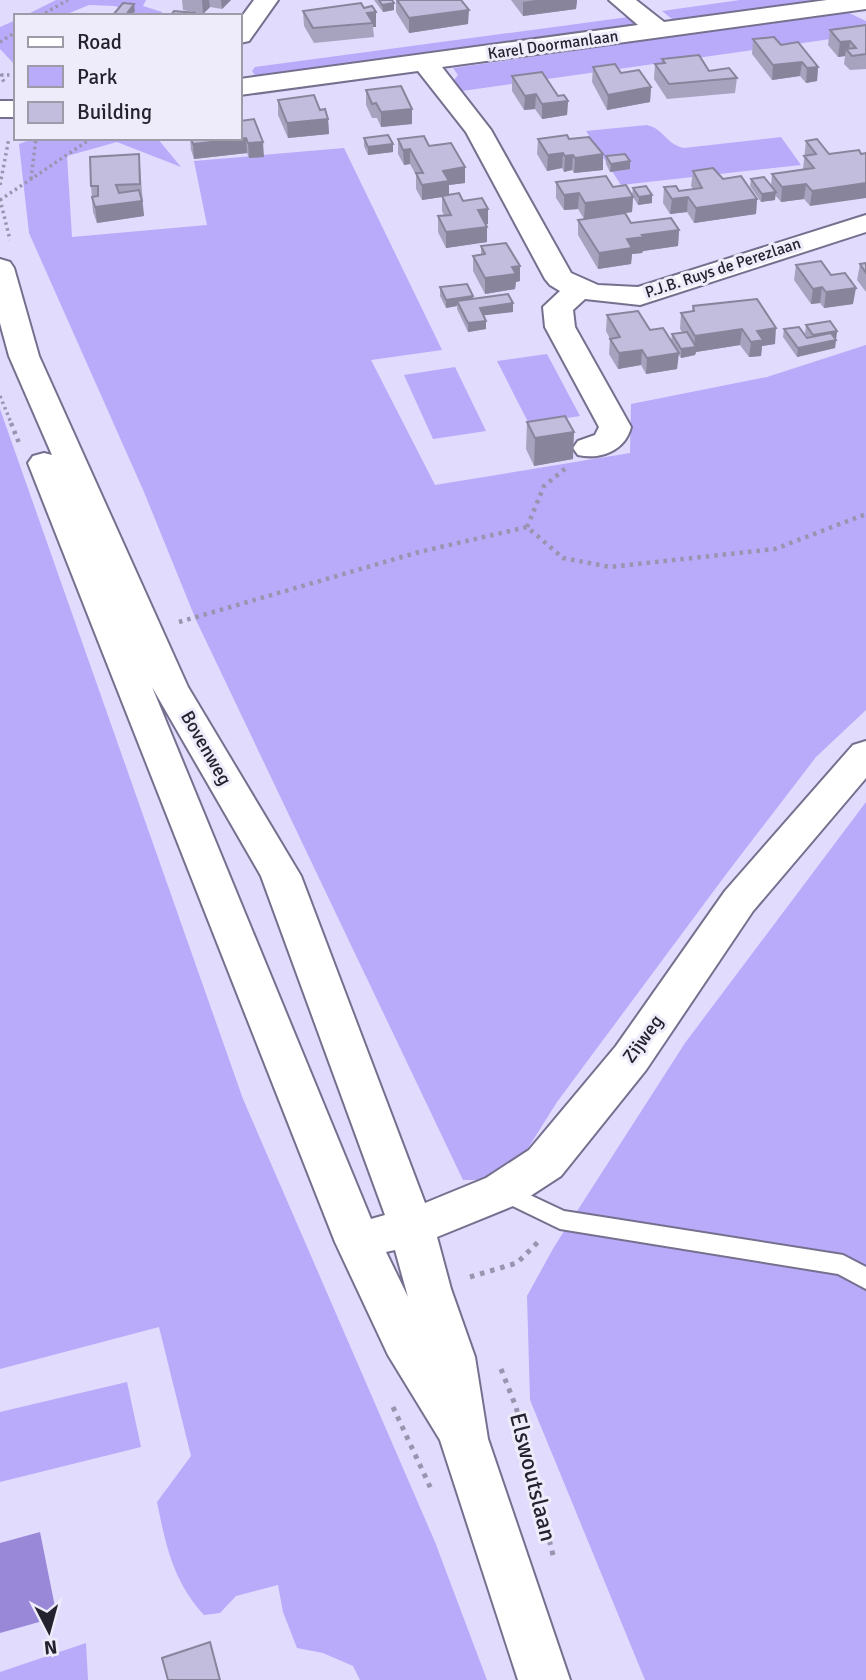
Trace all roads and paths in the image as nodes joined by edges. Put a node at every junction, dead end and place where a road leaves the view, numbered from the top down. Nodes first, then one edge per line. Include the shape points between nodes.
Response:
1 (68, 0) edge
2 (266, 0) edge
3 (621, 0) edge
4 (865, 2) edge
5 (44, 14) edge
6 (659, 30) junction
7 (242, 33) edge
8 (425, 63) junction
9 (242, 87) edge
10 (9, 116) edge
11 (36, 140) edge
12 (89, 140) edge
13 (31, 179) junction
14 (0, 185) edge
15 (0, 200) edge
16 (866, 223) edge
17 (0, 268) edge
18 (579, 290) junction
19 (0, 354) edge
20 (589, 448) joint
21 (866, 514) edge
22 (527, 527) junction
23 (168, 625) dead end
24 (866, 754) edge
25 (502, 1191) junction
26 (412, 1227) junction
27 (358, 1242) junction
28 (866, 1279) edge
29 (495, 1355) dead end
30 (464, 1439) junction
31 (556, 1569) dead end
32 (544, 1680) edge

1 - 5 path
2 - 7 street
3 - 6 street
4 - 6 street, Karel Doormanlaan
6 - 8 street, Karel Doormanlaan
8 - 9 street, Karel Doormanlaan
8 - 18 street via 478,130 560,279
10 - 14 path
11 - 13 path
12 - 13 path
13 - 15 path
16 - 18 street, P.J.B. Ruys de Perezlaan via 640,296
17 - 26 street, Bovenweg via 24,356 170,687 281,876
18 - 20 street via 558,307 560,327 615,427 605,444
19 - 27 street, Bovenweg
20 - 22 path via 544,486
21 - 22 path via 775,549 610,566 564,558
22 - 23 path via 419,552
24 - 25 street, Zijweg via 739,901 631,1058 545,1163
25 - 26 street, Zijweg
25 - 28 lane via 560,1220 843,1265
26 - 27 street, Zijweg
26 - 30 street via 451,1357
27 - 30 street via 405,1341
29 - 31 path, Elswoutslaan via 516,1406
30 - 32 street

